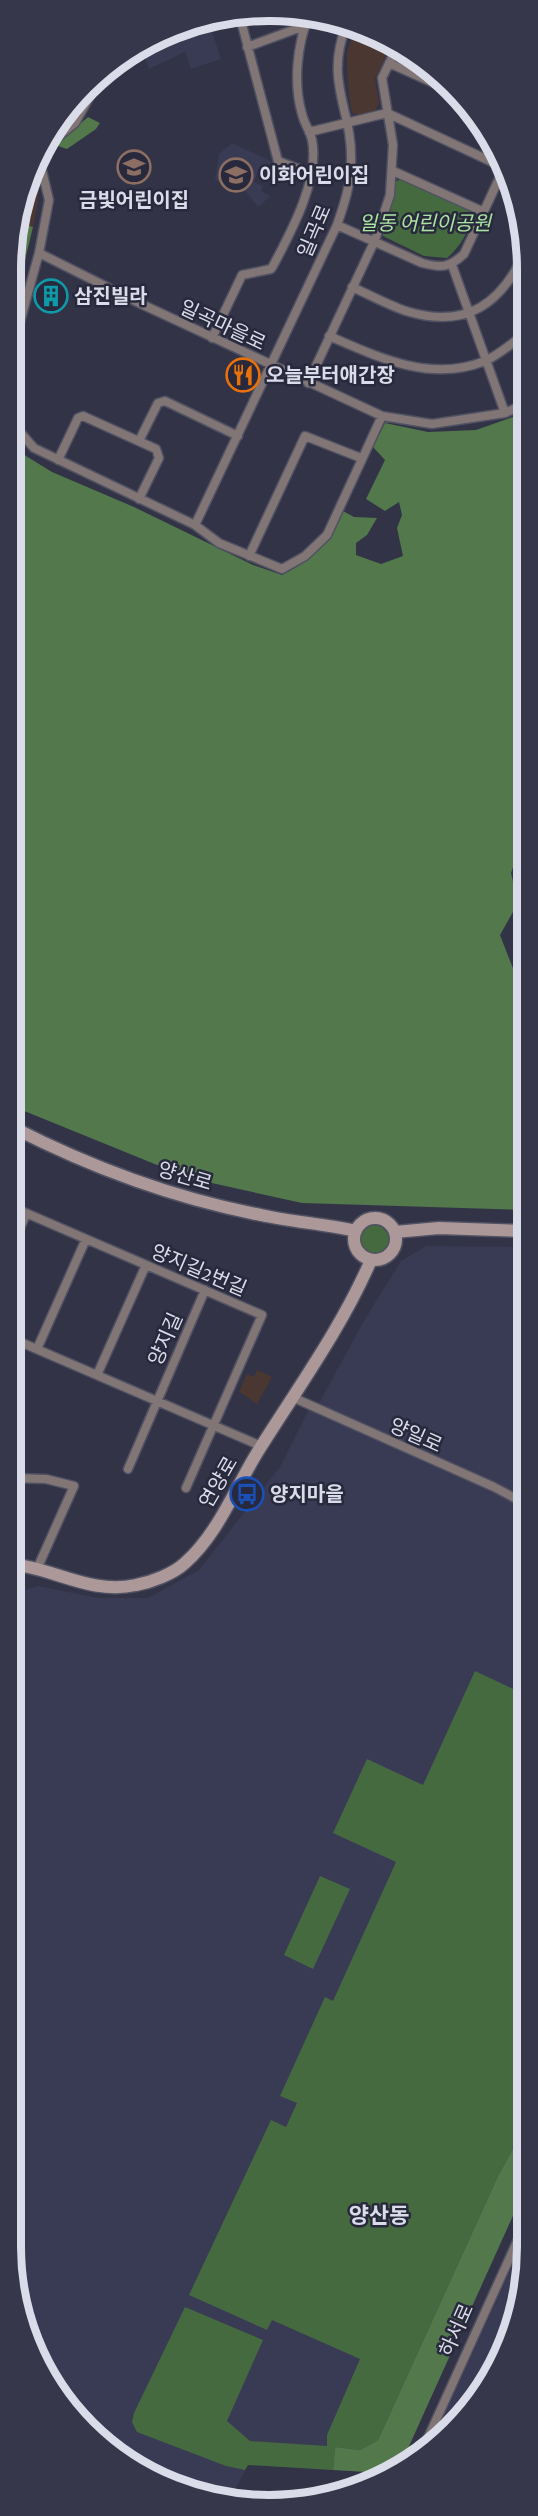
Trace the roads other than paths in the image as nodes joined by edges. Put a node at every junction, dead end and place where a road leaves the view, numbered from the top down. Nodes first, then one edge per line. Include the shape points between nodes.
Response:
1 (241, 23) edge
2 (304, 26) joint
3 (344, 32) edge
4 (247, 47) junction
5 (393, 54) edge
6 (389, 63) junction
7 (432, 83) edge
8 (88, 100) edge
9 (387, 113) junction
10 (347, 123) junction
11 (309, 132) junction
12 (61, 135) edge
13 (493, 163) edge
14 (42, 170) edge
15 (393, 171) junction
16 (312, 174) junction
17 (500, 178) edge
18 (484, 212) junction
19 (337, 225) junction
20 (375, 240) junction
21 (39, 254) junction
22 (452, 265) junction
23 (517, 270) edge
24 (352, 287) junction
25 (469, 314) junction
26 (21, 318) edge
27 (329, 336) junction
28 (212, 338) junction
29 (517, 339) edge
30 (486, 361) junction
31 (271, 365) junction
32 (308, 383) junction
33 (517, 408) edge
34 (505, 413) junction
35 (381, 416) junction
36 (21, 433) edge
37 (238, 436) junction
38 (139, 441) junction
39 (361, 458) junction
40 (58, 460) junction
41 (139, 499) junction
42 (195, 525) junction
43 (249, 556) junction
44 (21, 1132) edge
45 (21, 1212) edge
46 (26, 1214) junction
47 (21, 1226) edge
48 (356, 1231) junction
49 (517, 1231) edge
50 (395, 1232) junction
51 (86, 1239) junction
52 (371, 1260) junction
53 (146, 1265) junction
54 (205, 1290) junction
55 (21, 1342) edge
56 (37, 1349) junction
57 (97, 1375) junction
58 (292, 1398) junction
59 (156, 1401) junction
60 (213, 1425) junction
61 (261, 1446) junction
62 (128, 1468) dead end
63 (21, 1478) edge
64 (186, 1488) dead end
65 (517, 1499) edge
66 (21, 1566) edge
67 (37, 1569) junction
68 (517, 2242) edge
69 (428, 2437) edge

1 - 4 street
2 - 4 street
2 - 11 street via 297,79 302,115
3 - 10 street, 일곡로 via 337,75
4 - 16 street via 278,161
5 - 6 street
6 - 7 street
6 - 9 street via 382,78
8 - 12 street via 75,123
9 - 10 street
9 - 13 street
9 - 15 street
10 - 11 street
10 - 19 street, 일곡로 via 351,162 347,195
11 - 16 street
14 - 21 street via 50,201
15 - 18 street
15 - 20 street via 390,195
16 - 28 street via 273,266 242,275
17 - 18 street
18 - 22 street via 464,254
19 - 20 street
19 - 31 street, 일곡로
20 - 22 street via 422,263
20 - 24 street
21 - 26 street
21 - 28 street, 일곡마을로
22 - 25 street
23 - 25 street via 503,288
24 - 25 street via 404,311 425,316
24 - 27 street
25 - 30 street
27 - 30 street via 395,364 424,369
27 - 32 street
28 - 31 street, 일곡마을로
29 - 30 street
30 - 34 street
31 - 32 street, 일곡마을로
31 - 37 street, 일곡로
32 - 35 street, 일곡마을로
33 - 34 street, 일곡마을로
34 - 35 street, 일곡마을로 via 432,424
35 - 39 street
36 - 40 street via 34,448
37 - 38 street via 165,401 158,403
37 - 42 street, 일곡로
38 - 40 street via 83,416 78,418
38 - 41 street via 156,449 159,458
39 - 43 street via 327,535 305,556 282,569
39 - 43 street via 305,436
40 - 41 street
41 - 42 street
42 - 43 street via 219,543
44 - 48 street, 양산로 via 83,1162 174,1195
45 - 46 street, 양지길2번길
46 - 47 street
46 - 51 street, 양지길2번길
48 - 50 street via 366,1221 378,1218
48 - 52 street via 356,1248
49 - 50 street via 440,1228
50 - 52 street via 392,1252 380,1260
51 - 53 street, 양지길2번길
51 - 56 street
52 - 58 street, 연양로
53 - 54 street, 양지길2번길
53 - 57 street
54 - 59 street, 양지길
54 - 60 street, 양지길2번길 via 262,1315
55 - 56 street
56 - 57 street
57 - 59 street
58 - 61 street, 연양로
58 - 65 street, 양일로
59 - 60 street
59 - 62 street, 양지길
60 - 61 street
60 - 64 street
61 - 67 street, 연양로 via 219,1521 200,1547 173,1571 135,1586 108,1588
63 - 67 street via 74,1486
66 - 67 street, 연양로
68 - 69 street, 하서로

